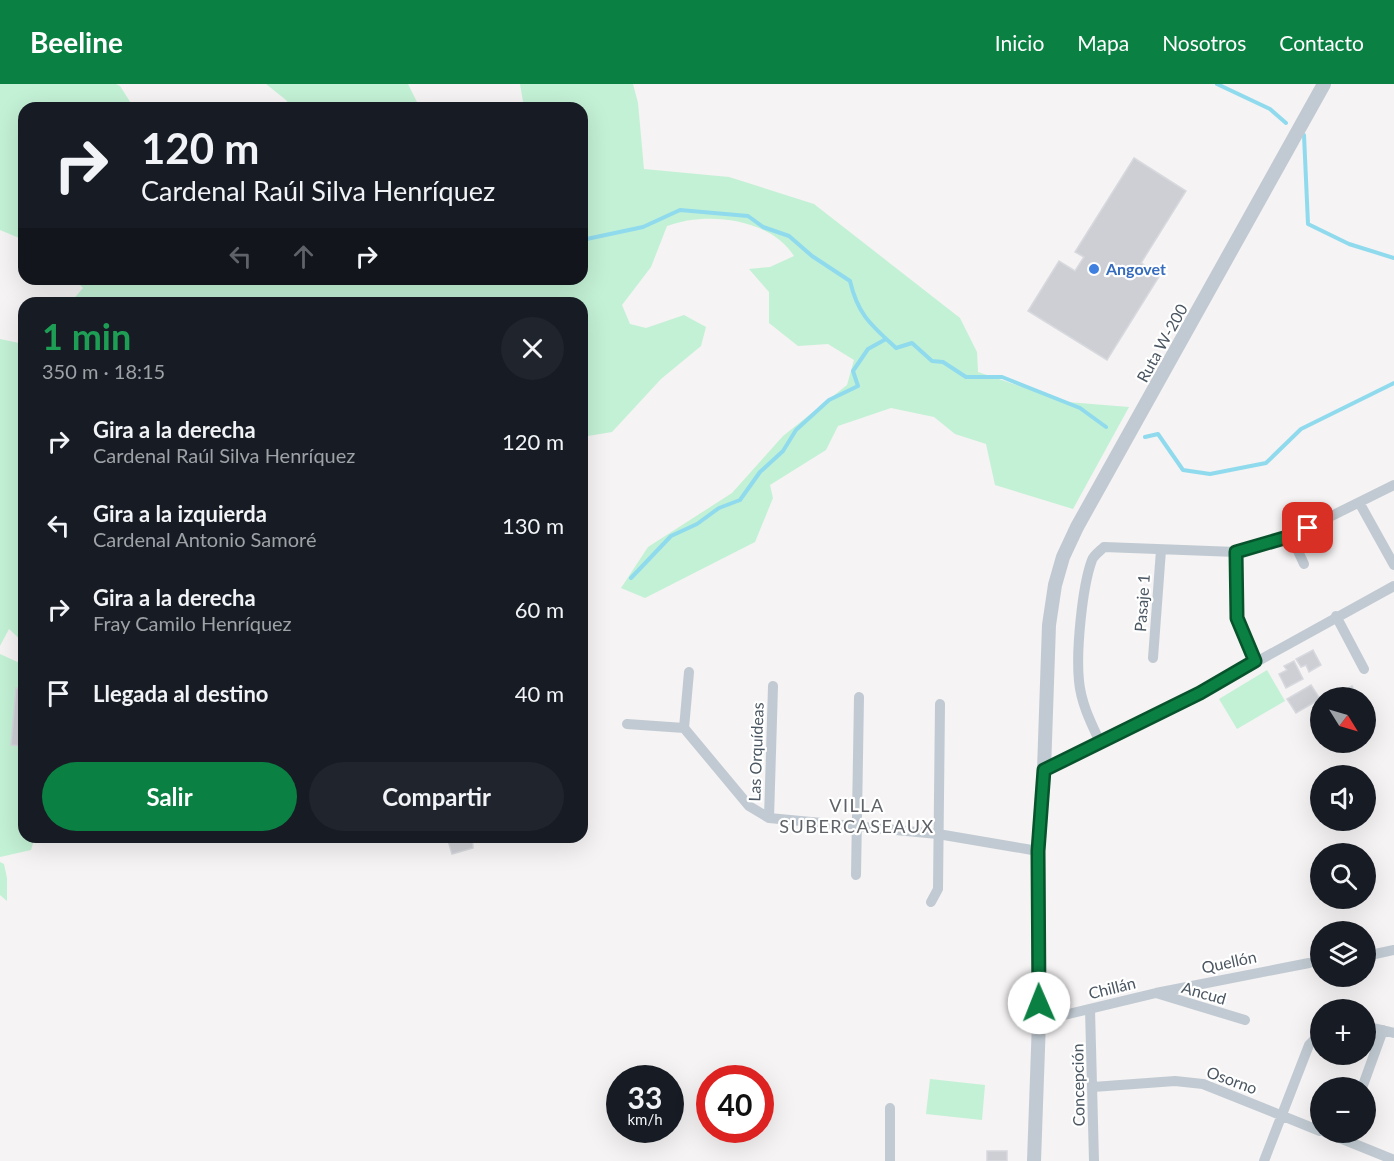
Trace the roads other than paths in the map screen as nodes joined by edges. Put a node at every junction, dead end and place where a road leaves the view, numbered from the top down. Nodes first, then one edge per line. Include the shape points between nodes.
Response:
1 (1324, 84) edge
2 (1394, 485) edge
3 (1360, 504) junction
4 (1291, 536) junction
5 (1161, 550) junction
6 (1236, 552) junction
7 (1304, 564) dead end
8 (1394, 565) edge
9 (1394, 586) edge
10 (1336, 616) junction
11 (1153, 658) dead end
12 (1255, 661) junction
13 (1364, 669) dead end
14 (689, 672) dead end
15 (773, 686) dead end
16 (859, 697) dead end
17 (940, 704) dead end
18 (627, 724) dead end
19 (684, 728) junction
20 (1100, 742) junction
21 (1044, 770) junction
22 (769, 818) junction
23 (857, 826) junction
24 (938, 834) junction
25 (1038, 851) junction
26 (856, 875) dead end
27 (931, 902) dead end
28 (1394, 950) edge
29 (1376, 954) edge
30 (1309, 963) dead end
31 (1156, 993) junction
32 (1090, 1009) junction
33 (1245, 1020) dead end
34 (1039, 1021) junction
35 (1389, 1031) edge
36 (1310, 1045) edge
37 (1367, 1077) edge
38 (1093, 1087) junction
39 (890, 1108) dead end
40 (1282, 1115) junction
41 (1310, 1127) edge
42 (1359, 1143) edge
43 (1394, 1160) edge
44 (890, 1161) edge
45 (1034, 1161) edge
46 (1094, 1161) edge
47 (1264, 1161) edge

1 - 21 street, Ruta W-200 via 1077,527 1058,576 1049,625
2 - 3 street
3 - 4 street
3 - 8 street
4 - 6 street
4 - 7 street
5 - 6 street
5 - 11 street, Pasaje 1
5 - 20 street via 1104,547 1092,559 1083,605 1079,682 1086,712
6 - 12 street via 1237,618
9 - 10 street
10 - 12 street
10 - 13 street
12 - 20 street
14 - 19 street
15 - 22 street, Las Orquídeas
16 - 23 street
17 - 24 street
18 - 19 street
19 - 22 street via 749,806
20 - 21 street
21 - 25 street, Ruta W-200
22 - 23 street
23 - 24 street
23 - 26 street
24 - 25 street
24 - 27 street via 938,889
25 - 34 street, Ruta W-200
28 - 29 street
30 - 31 street, Quellón
31 - 32 street, Chillán
31 - 33 street, Ancud
32 - 34 street, Chillán
32 - 38 street, Concepción
34 - 45 street, Ruta W-200
35 - 37 street
36 - 40 street
38 - 40 street, Osorno via 1175,1081 1203,1084
38 - 46 street, Concepción
39 - 44 street
40 - 41 street, Osorno
40 - 47 street
42 - 43 street

